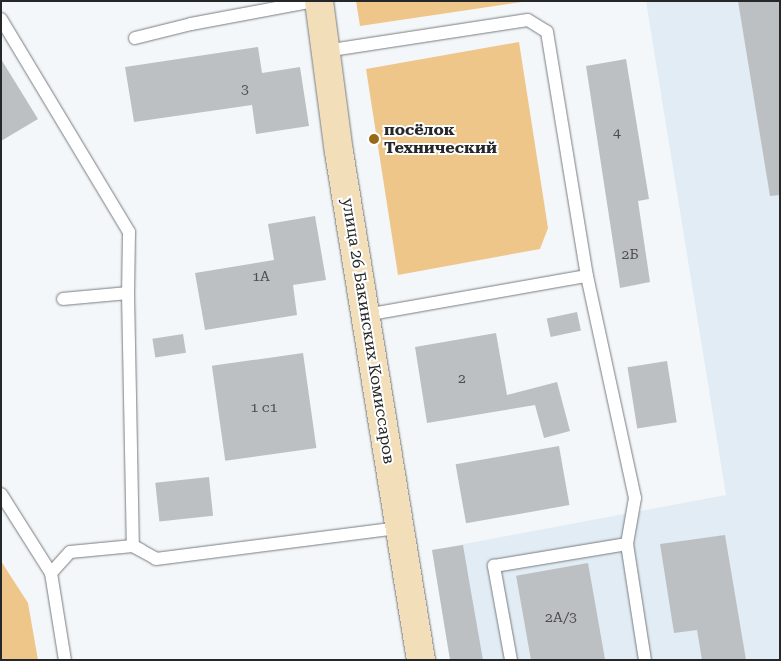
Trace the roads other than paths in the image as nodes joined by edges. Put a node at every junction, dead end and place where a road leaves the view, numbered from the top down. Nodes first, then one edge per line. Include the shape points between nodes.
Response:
1 (314, 1) edge
2 (319, 1) edge
3 (1, 19) edge
4 (135, 38) dead end
5 (325, 51) junction
6 (587, 276) junction
7 (128, 293) junction
8 (63, 298) dead end
9 (365, 315) junction
10 (1, 494) edge
11 (399, 528) junction
12 (627, 544) junction
13 (133, 546) junction
14 (51, 573) junction
15 (65, 660) edge
16 (421, 660) edge
17 (510, 660) edge
18 (645, 660) edge

1 - 4 lane
2 - 5 main road, улица 26 Бакинских Комиссаров
3 - 7 lane via 129,232
5 - 6 lane via 528,20 547,32
5 - 9 main road, улица 26 Бакинских Комиссаров
6 - 9 lane
6 - 12 lane via 635,498
7 - 8 lane
7 - 13 lane
9 - 11 main road, улица 26 Бакинских Комиссаров
10 - 14 lane
11 - 13 lane via 156,559
11 - 16 main road, улица 26 Бакинских Комиссаров
12 - 17 lane via 494,566
12 - 18 lane
13 - 14 lane via 70,552
14 - 15 lane

